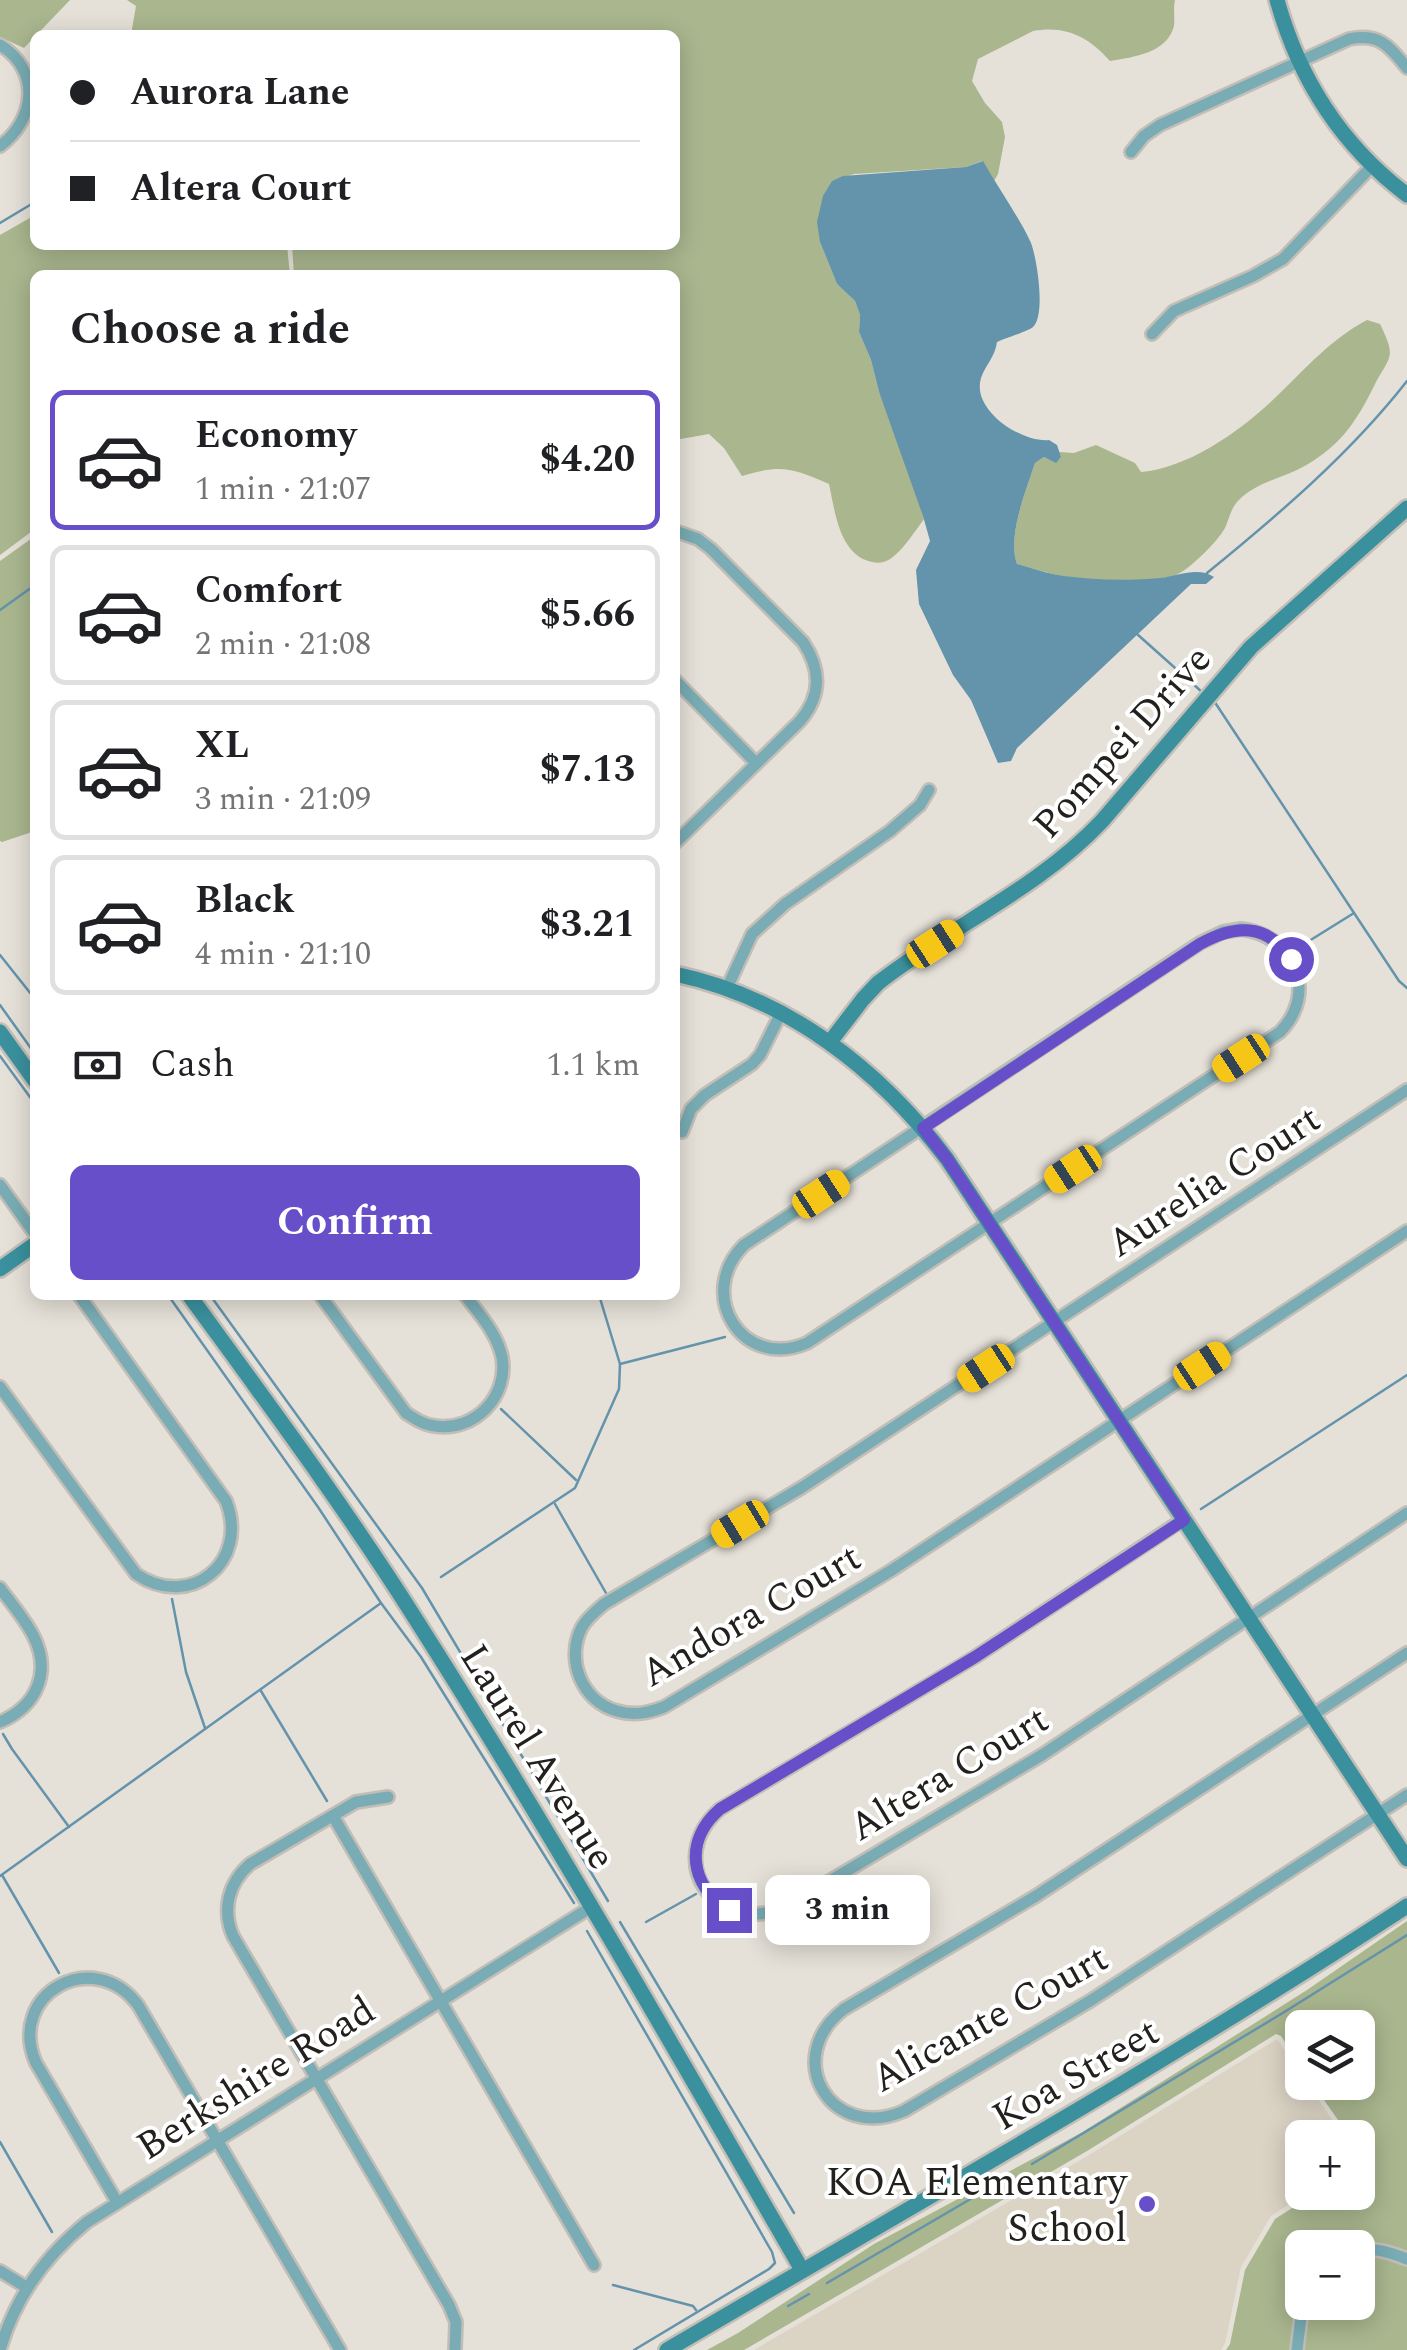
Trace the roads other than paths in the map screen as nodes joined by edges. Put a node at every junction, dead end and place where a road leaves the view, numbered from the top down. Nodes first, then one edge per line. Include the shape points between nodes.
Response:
1 (1276, 0) edge
2 (0, 45) edge
3 (1298, 62) junction
4 (1407, 68) edge
5 (0, 146) edge
6 (1131, 152) dead end
7 (1372, 166) junction
8 (1407, 195) edge
9 (1152, 334) dead end
10 (1407, 508) edge
11 (680, 533) edge
12 (680, 685) edge
13 (756, 763) junction
14 (929, 790) dead end
15 (680, 839) edge
16 (680, 975) edge
17 (727, 988) junction
18 (781, 1013) junction
19 (0, 1032) edge
20 (830, 1042) junction
21 (30, 1074) edge
22 (1407, 1090) edge
23 (923, 1128) junction
24 (682, 1132) dead end
25 (0, 1186) edge
26 (990, 1224) junction
27 (30, 1227) edge
28 (1407, 1231) edge
29 (30, 1248) edge
30 (0, 1270) edge
31 (83, 1300) edge
32 (193, 1300) edge
33 (324, 1300) edge
34 (468, 1300) edge
35 (1055, 1323) junction
36 (0, 1386) edge
37 (1119, 1421) junction
38 (1407, 1513) edge
39 (1184, 1520) junction
40 (0, 1588) edge
41 (1248, 1618) junction
42 (1407, 1653) edge
43 (1314, 1716) junction
44 (0, 1722) edge
45 (1407, 1795) edge
46 (388, 1796) dead end
47 (1378, 1814) junction
48 (332, 1816) junction
49 (1407, 1860) edge
50 (593, 1906) junction
51 (1407, 1906) edge
52 (440, 2000) junction
53 (317, 2078) junction
54 (217, 2140) junction
55 (117, 2202) junction
56 (1375, 2248) edge
57 (1407, 2259) edge
58 (594, 2265) dead end
59 (802, 2270) junction
60 (0, 2271) edge
61 (26, 2287) junction
62 (1301, 2320) edge
63 (0, 2350) edge
64 (340, 2350) edge
65 (455, 2350) edge
66 (667, 2350) edge
67 (1298, 2350) edge

1 - 3 street
2 - 5 street via 21,65 29,94 22,122
3 - 4 street via 1362,37 1387,44
3 - 6 street via 1160,125
3 - 7 street via 1333,121
7 - 8 street
7 - 9 street via 1284,259 1174,311
10 - 20 street, Pompei Drive via 1261,636 1080,843 887,976
11 - 13 street via 711,549 813,660 818,685 812,705
12 - 13 street
13 - 15 street
14 - 17 street via 890,830 752,934
16 - 17 street
17 - 18 street
18 - 20 street
18 - 24 street via 752,1064 705,1095
19 - 21 street
20 - 23 street
22 - 35 street, Aurelia Court
23 - 26 street
23 - 26 street via 738,1250 723,1285 734,1326 766,1348 801,1346
23 - 26 street via 1213,936 1250,930 1287,952 1299,996 1280,1032
25 - 27 street
26 - 35 street
28 - 37 street
29 - 30 street
31 - 36 street via 226,1501 233,1535 218,1568 182,1586 136,1574
32 - 50 street, Laurel Avenue via 414,1616
33 - 34 street via 406,1413 444,1427 486,1409 502,1377 494,1337
35 - 37 street
35 - 37 street, Andora Court via 801,1488 604,1604 584,1623 575,1650 586,1688 618,1712 664,1707 892,1570
37 - 39 street
38 - 41 street, Altera Court
39 - 41 street
39 - 41 street, Altera Court via 975,1657 720,1809 697,1844 703,1886 742,1914 786,1907 1042,1755
40 - 44 street via 41,1658 30,1700
41 - 43 street
42 - 43 street, Alicante Court
43 - 47 street
43 - 47 street, Alicante Court via 834,2017 816,2052 827,2096 868,2120 904,2111 1090,2001
45 - 47 street, Alicante Court
46 - 48 street via 356,1802
47 - 49 street
48 - 52 street
48 - 53 street via 250,1864 227,1908 233,1936
50 - 52 street, Berkshire Road
50 - 59 street, Laurel Avenue
51 - 59 street, Koa Street via 1146,2070
52 - 53 street, Berkshire Road
52 - 58 street
53 - 54 street, Berkshire Road
53 - 65 street via 449,2305
54 - 55 street, Berkshire Road
54 - 55 street via 129,1994 97,1978 52,1990 31,2020 32,2054
54 - 64 street
55 - 61 street, Berkshire Road via 62,2242
56 - 57 street
59 - 66 street, Koa Street
60 - 61 street
61 - 63 street, Berkshire Road
62 - 67 street

